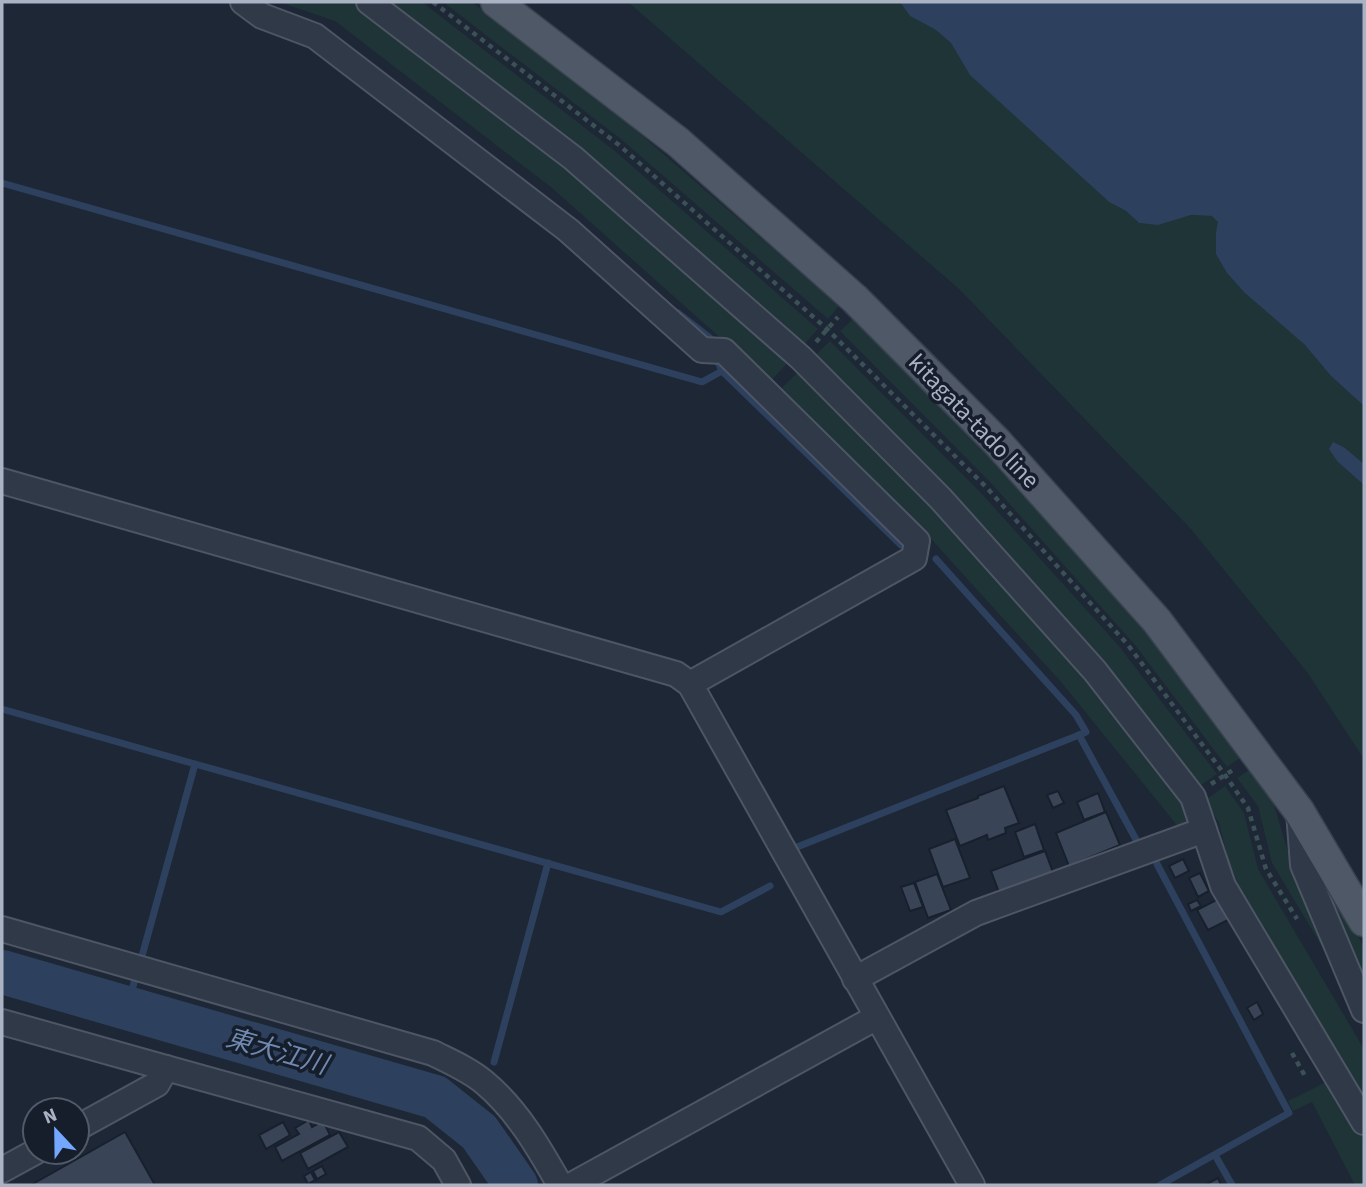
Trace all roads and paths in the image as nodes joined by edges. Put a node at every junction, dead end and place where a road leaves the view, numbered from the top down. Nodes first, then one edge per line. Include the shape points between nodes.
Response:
1 (243, 2) edge
2 (369, 2) edge
3 (496, 2) edge
4 (2, 481) edge
5 (690, 684) junction
6 (1257, 753) junction
7 (1193, 797) junction
8 (1299, 811) junction
9 (1204, 830) junction
10 (1364, 921) edge
11 (2, 929) edge
12 (855, 979) junction
13 (1364, 1010) edge
14 (877, 1017) junction
15 (2, 1022) edge
16 (166, 1068) junction
17 (91, 1120) edge
18 (1364, 1122) edge
19 (21, 1160) edge
20 (2, 1170) edge
21 (458, 1185) edge
22 (560, 1185) edge
23 (572, 1185) edge
24 (972, 1185) edge

1 - 5 street via 262,16 315,36 568,230 702,350 724,351 917,541 914,558
2 - 7 street via 573,158 801,358 941,499 1095,671
3 - 6 main road, kitagata-tado line via 678,142 855,299 997,442 1157,621
4 - 5 street via 676,674
5 - 12 street
6 - 7 path
6 - 8 main road, kitagata-tado line
7 - 9 street
8 - 10 main road, kitagata-tado line
8 - 13 street via 1303,865
9 - 12 street via 976,913
9 - 18 street via 1223,886
11 - 22 street via 433,1053 485,1082 511,1108
12 - 14 street
14 - 23 street
14 - 24 street
15 - 16 street
16 - 17 street via 157,1084
16 - 21 street via 418,1138 444,1160
19 - 20 street

